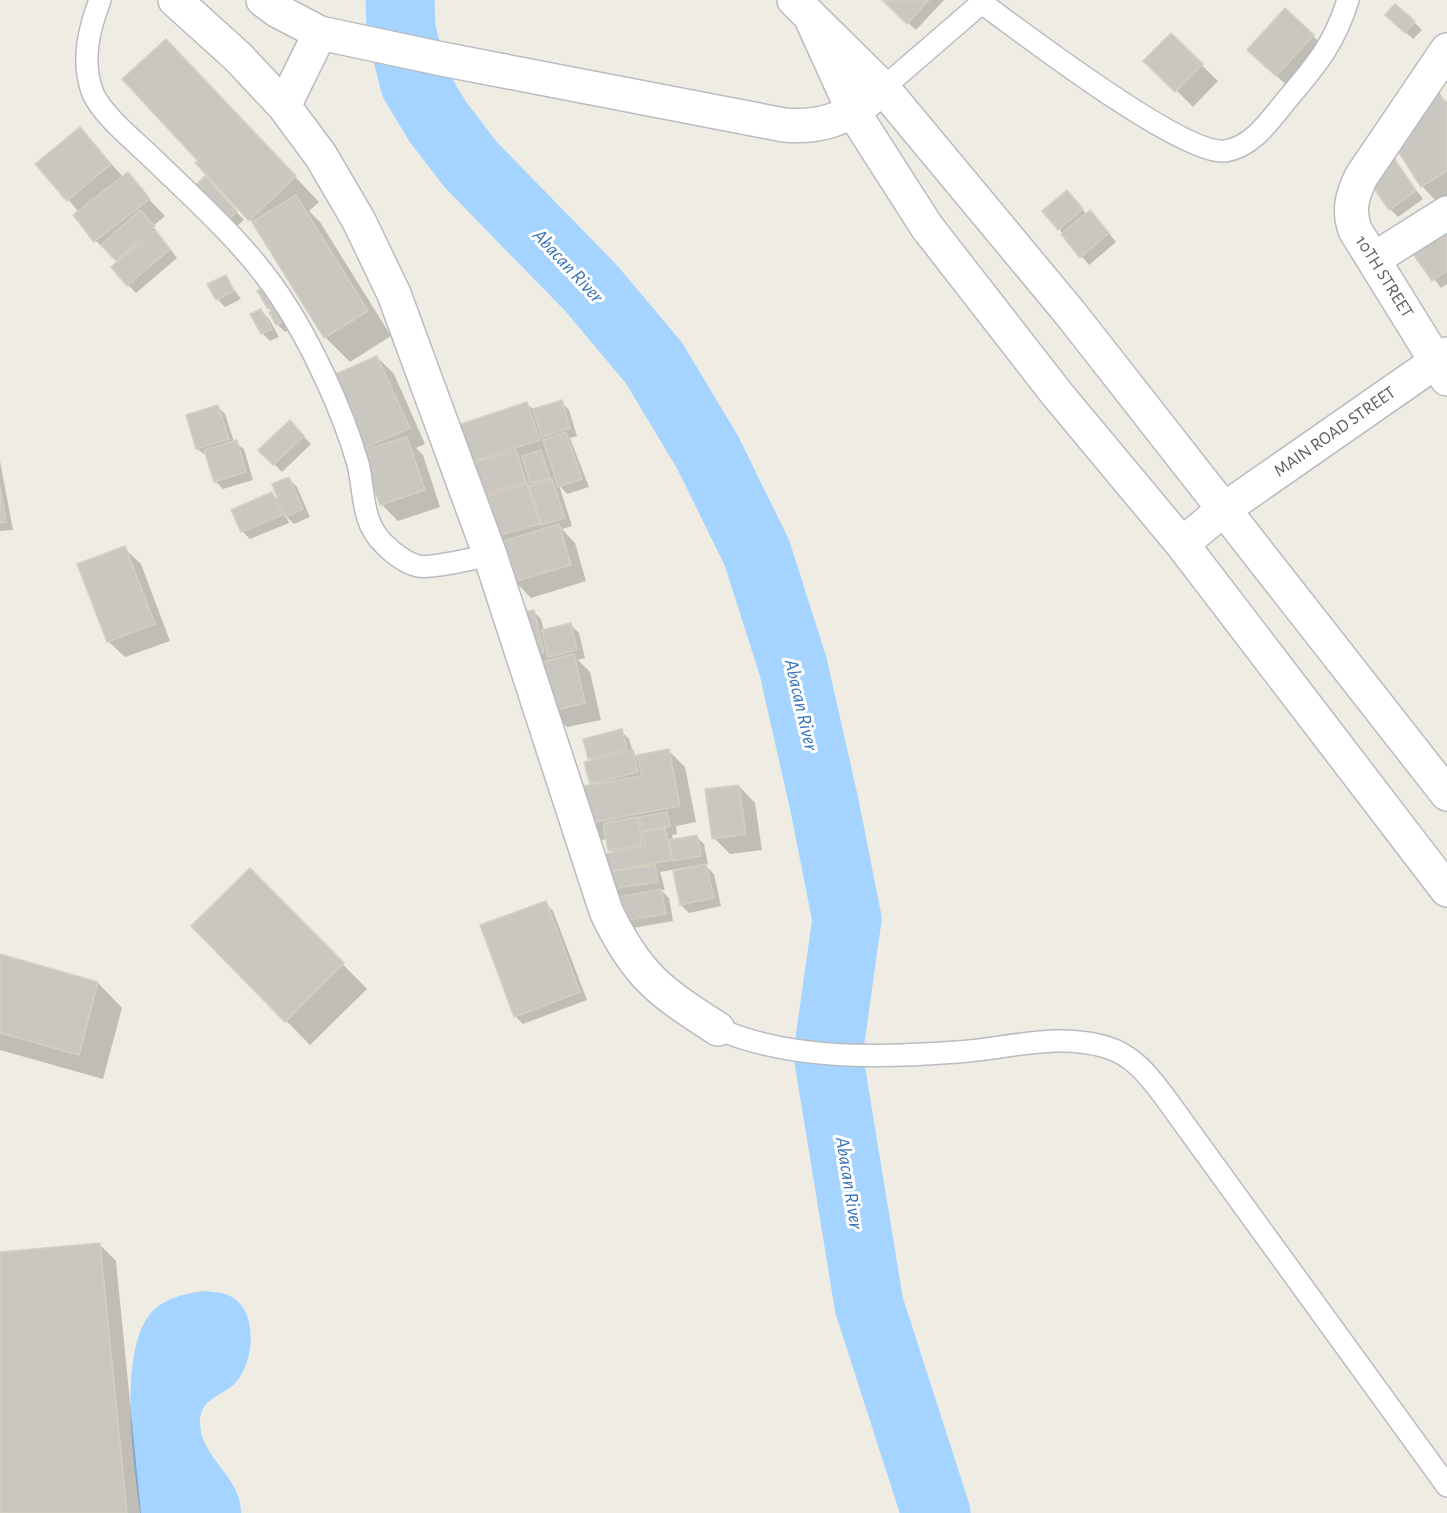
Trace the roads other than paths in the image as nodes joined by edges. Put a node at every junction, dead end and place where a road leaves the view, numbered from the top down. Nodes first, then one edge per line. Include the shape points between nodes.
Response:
1 (100, 0) edge
2 (175, 0) edge
3 (262, 0) edge
4 (1348, 0) edge
5 (983, 2) edge
6 (803, 9) edge
7 (320, 33) junction
8 (1447, 50) edge
9 (883, 88) junction
10 (284, 106) junction
11 (854, 113) junction
12 (1447, 213) edge
13 (1374, 259) junction
14 (1443, 365) edge
15 (1223, 510) junction
16 (1182, 544) junction
17 (490, 555) junction
18 (1447, 794) edge
19 (1447, 890) edge
20 (718, 1029) joint
21 (1447, 1486) edge

1 - 17 lane via 90,27 86,62 92,91 114,121 235,241 279,295 310,344 338,412 358,464 368,524 382,543 420,567
2 - 10 street via 238,57
3 - 7 street
4 - 5 lane via 1330,46 1314,68 1258,134 1242,146 1223,152 1160,127
5 - 9 lane
6 - 9 street
6 - 11 street
7 - 10 street
7 - 11 street via 804,127
8 - 13 street, 10TH STREET via 1353,194 1350,214 1355,230
9 - 11 street
9 - 15 street via 1070,313
10 - 17 street via 321,156 359,221 394,294
11 - 16 street via 969,283
12 - 13 street
13 - 14 street, 10TH STREET
14 - 15 street, MAIN ROAD STREET
15 - 16 street, MAIN ROAD STREET
15 - 18 street
16 - 19 street
17 - 20 street via 592,872 623,947 672,1000
20 - 21 lane via 748,1041 828,1054 957,1052 1053,1041 1106,1047 1130,1058 1164,1096

